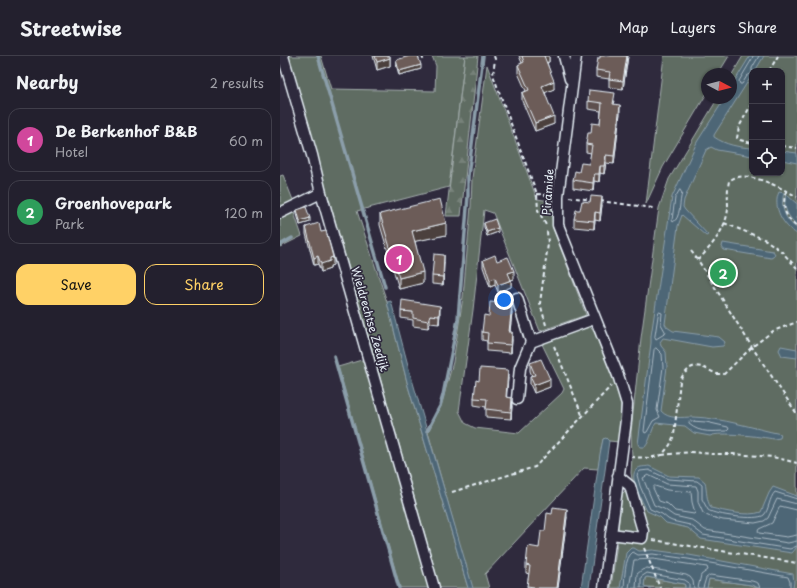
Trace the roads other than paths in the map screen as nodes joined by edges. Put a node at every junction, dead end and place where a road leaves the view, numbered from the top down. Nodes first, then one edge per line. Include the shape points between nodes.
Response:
1 (283, 56) edge
2 (564, 56) edge
3 (576, 56) edge
4 (572, 85) junction
5 (321, 193) junction
6 (280, 213) edge
7 (517, 298) dead end
8 (594, 319) junction
9 (531, 342) junction
10 (518, 399) dead end
11 (618, 476) junction
12 (611, 534) junction
13 (434, 588) edge
14 (604, 588) edge

1 - 5 street, Wieldrechtse Zeedijk
2 - 4 street, Piramide
3 - 4 street, Piramide
4 - 8 street, Piramide via 558,196 558,225
5 - 6 street
5 - 13 street, Wieldrechtse Zeedijk
7 - 9 street
8 - 9 street
8 - 11 street, Piramide via 609,351 627,404
9 - 10 street via 520,368
11 - 12 street, Piramide
11 - 12 street via 630,486 643,531 642,541
12 - 14 street, Piramide

